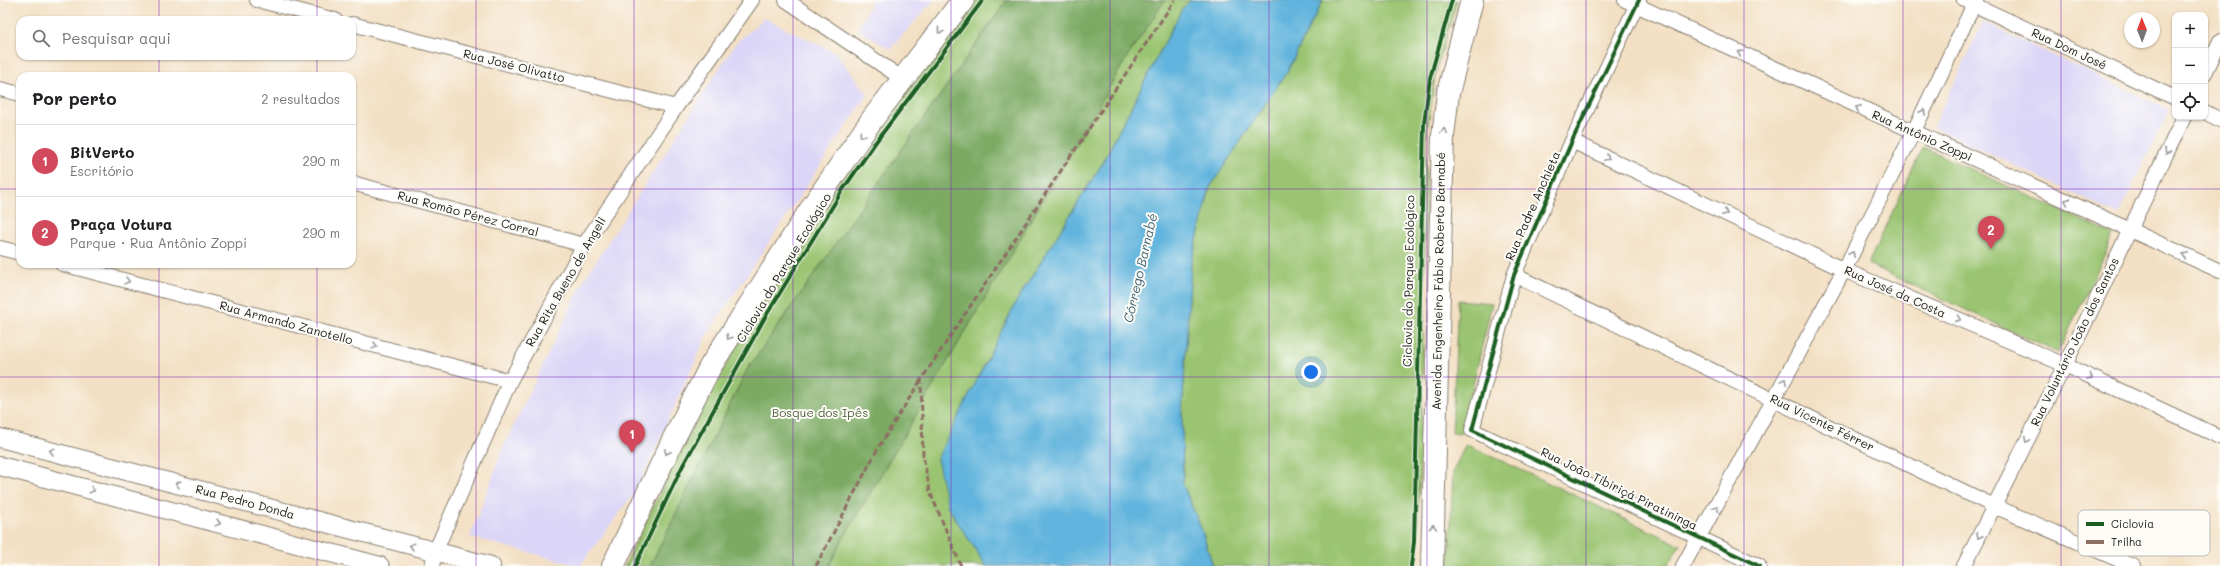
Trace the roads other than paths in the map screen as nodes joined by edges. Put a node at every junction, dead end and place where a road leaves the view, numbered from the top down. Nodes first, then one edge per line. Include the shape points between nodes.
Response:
1 (257, 0) edge
2 (752, 0) edge
3 (786, 0) edge
4 (963, 0) edge
5 (1472, 0) edge
6 (1633, 2) edge
7 (1971, 2) edge
8 (319, 16) edge
9 (356, 25) edge
10 (2220, 41) edge
11 (2208, 67) edge
12 (904, 79) junction
13 (0, 89) edge
14 (16, 93) edge
15 (2172, 97) edge
16 (676, 107) junction
17 (2208, 114) edge
18 (2183, 120) edge
19 (2220, 120) edge
20 (1913, 133) junction
21 (1572, 141) junction
22 (356, 184) edge
23 (2130, 229) junction
24 (584, 245) junction
25 (0, 248) edge
26 (16, 252) edge
27 (77, 268) edge
28 (1844, 270) junction
29 (2220, 272) edge
30 (1514, 275) junction
31 (2065, 366) junction
32 (510, 382) junction
33 (1774, 400) junction
34 (1472, 430) joint
35 (2220, 436) edge
36 (0, 438) edge
37 (0, 466) edge
38 (1994, 506) junction
39 (1700, 538) junction
40 (2078, 542) edge
41 (2110, 556) edge
42 (434, 559) edge
43 (380, 566) edge
44 (491, 566) edge
45 (613, 566) edge
46 (1432, 566) edge
47 (1683, 566) edge
48 (1759, 566) edge
49 (1964, 566) edge
50 (2133, 566) edge

1 - 8 street
2 - 16 street, Rua Rita Bueno de Angeli
3 - 12 street
4 -> 12 main road
46 -> 5 main road, Avenida Engenheiro Fábio Roberto Barnabé via 1443,136 1448,93
20 -> 6 street, Rua Antônio Zoppi
6 - 21 street, Rua Padre Anchieta
7 - 15 street, Rua Dom José
20 -> 7 street
9 - 16 street, Rua José Olivatto
10 - 11 street
12 -> 45 main road via 871,121 814,204 710,367
13 - 14 street
16 - 24 street, Rua Rita Bueno de Angeli
17 - 19 street
18 -> 23 street, Rua Voluntário João dos Santos
23 -> 20 street, Rua Antônio Zoppi
28 -> 20 street
21 -> 28 street, Rua José da Costa
21 - 30 street, Rua Padre Anchieta
22 - 24 street, Rua Romão Pérez Corral
29 -> 23 street, Rua Antônio Zoppi
23 - 31 street, Rua Voluntário João dos Santos
24 - 32 street, Rua Rita Bueno de Angeli
25 - 26 street
27 -> 32 street, Rua Armando Zanotello
28 -> 31 street, Rua José da Costa
33 -> 28 street
30 - 33 street, Rua Vicente Férrer
30 - 34 street, Rua Padre Anchieta
31 -> 35 street, Rua José da Costa
31 -> 38 street, Rua Voluntário João dos Santos
32 - 42 street, Rua Rita Bueno de Angeli
33 - 38 street, Rua Vicente Férrer
39 -> 33 street
34 - 39 street, Rua João Tibiriçá Piratininga
42 -> 36 street, Rua Pedro Donda
37 -> 43 street
38 - 40 street, Rua Vicente Férrer
38 -> 49 street, Rua Voluntário João dos Santos
39 - 47 street
39 - 48 street, Rua João Tibiriçá Piratininga
41 - 50 street, Rua Vicente Férrer
42 - 44 street, Rua Pedro Donda

